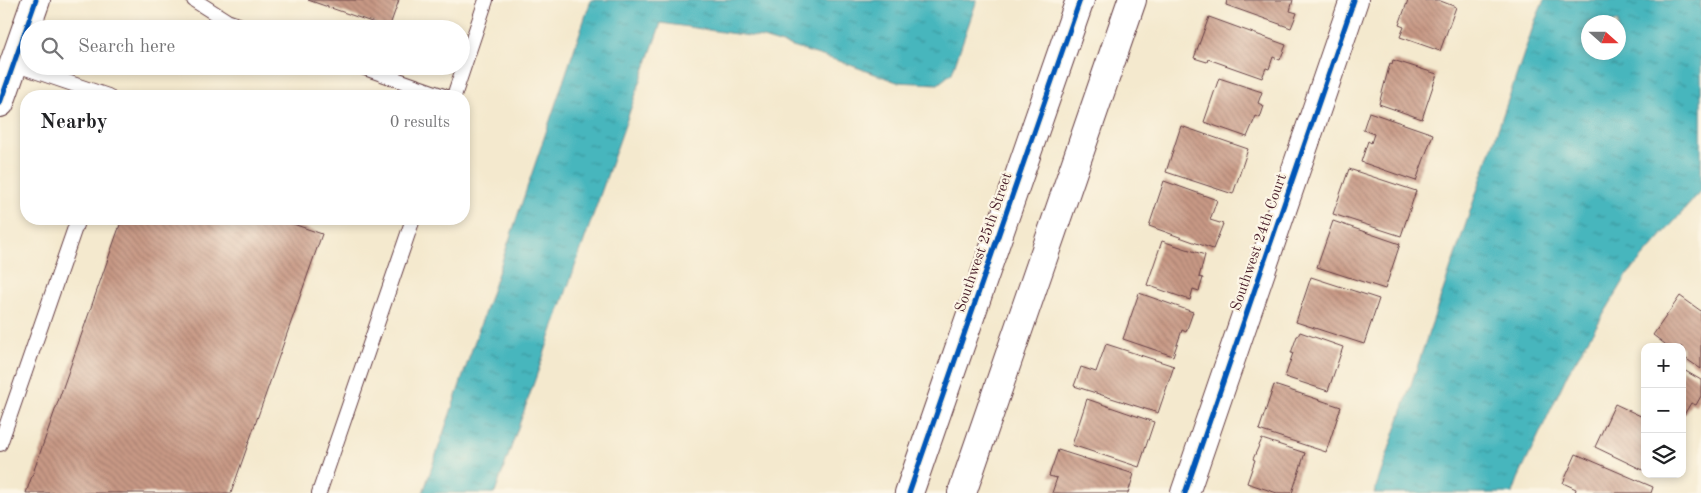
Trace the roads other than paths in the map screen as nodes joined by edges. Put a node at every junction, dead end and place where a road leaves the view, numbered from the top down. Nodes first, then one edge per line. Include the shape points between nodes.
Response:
1 (36, 0) edge
2 (194, 0) edge
3 (486, 0) edge
4 (1080, 0) edge
5 (1132, 0) edge
6 (1354, 0) edge
7 (26, 20) edge
8 (225, 20) edge
9 (20, 34) edge
10 (470, 48) edge
11 (7, 61) edge
12 (20, 66) edge
13 (47, 75) edge
14 (384, 75) edge
15 (461, 75) edge
16 (91, 90) edge
17 (427, 90) edge
18 (456, 90) edge
19 (0, 103) edge
20 (76, 225) edge
21 (411, 225) edge
22 (0, 444) edge
23 (319, 493) edge
24 (909, 493) edge
25 (962, 493) edge
26 (1185, 493) edge

1 - 7 street
2 - 8 lane
3 - 10 lane
4 - 24 street, Southwest 25th Street
5 - 25 street
6 - 26 street, Southwest 24th Court
9 - 11 street
11 - 12 lane
11 - 19 street
13 - 16 lane
14 - 17 lane
15 - 18 lane
20 - 22 lane
21 - 23 lane

